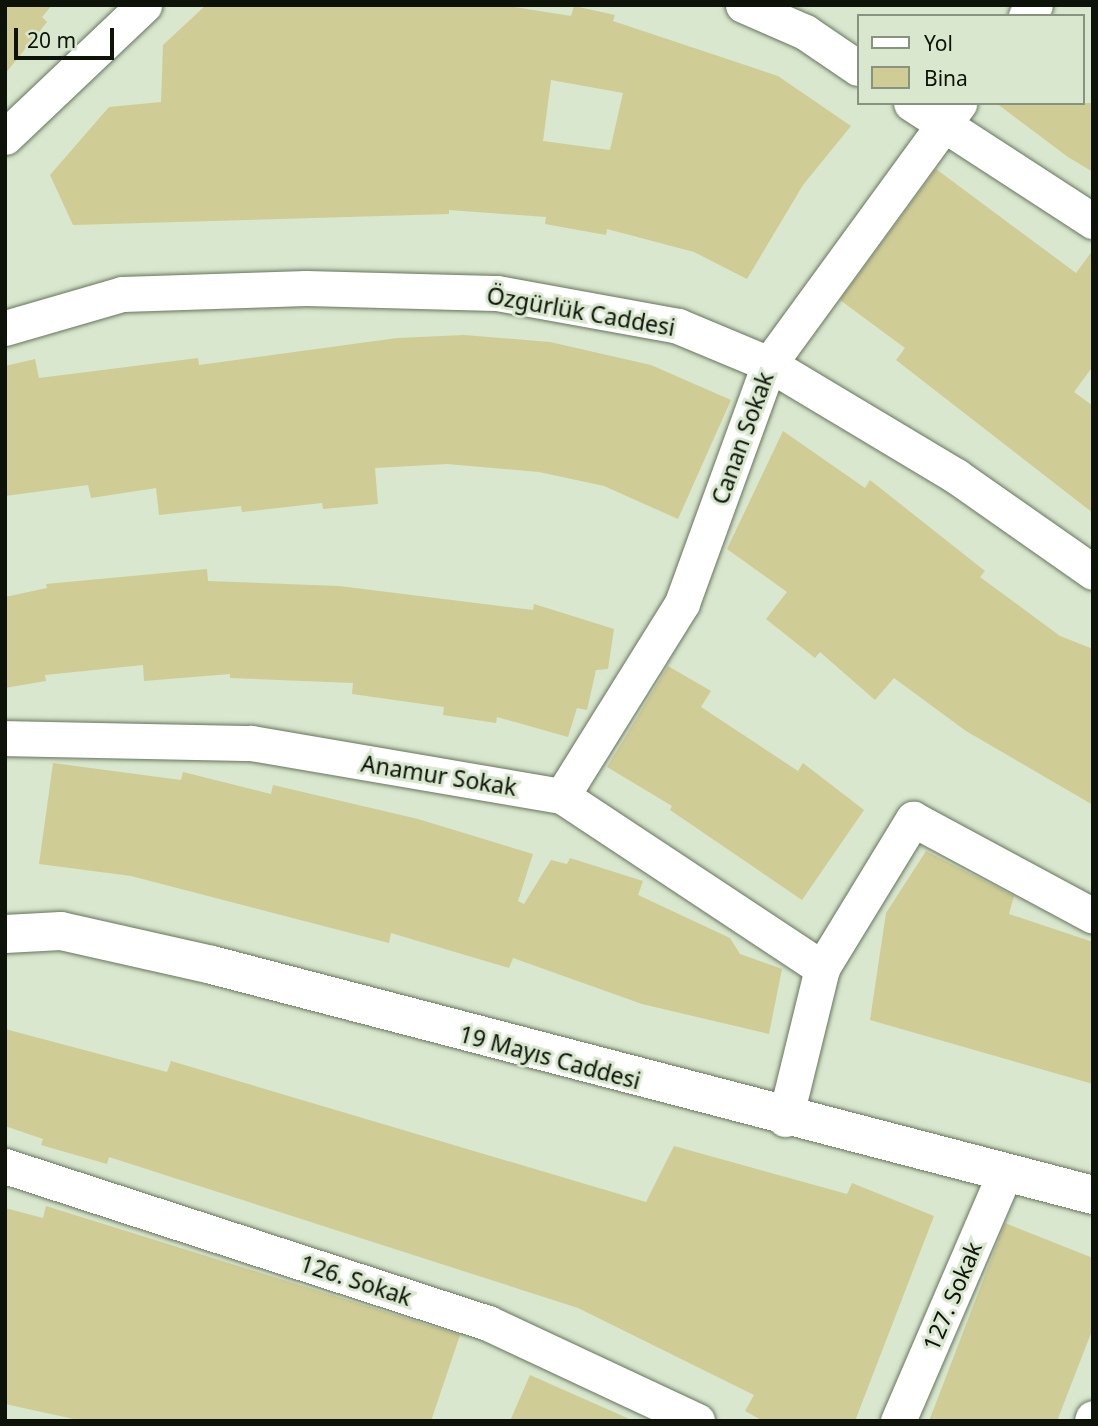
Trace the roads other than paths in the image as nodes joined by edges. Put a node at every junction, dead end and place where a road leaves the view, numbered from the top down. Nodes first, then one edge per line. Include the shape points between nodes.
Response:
1 (144, 5) edge
2 (743, 5) edge
3 (856, 67) edge
4 (918, 105) edge
5 (950, 114) edge
6 (5, 137) edge
7 (1093, 220) edge
8 (5, 328) edge
9 (769, 364) junction
10 (1093, 572) edge
11 (5, 738) edge
12 (562, 796) junction
13 (1093, 916) edge
14 (5, 934) edge
15 (822, 968) junction
16 (785, 1119) junction
17 (5, 1166) edge
18 (1005, 1172) junction
19 (1093, 1195) edge
20 (697, 1421) edge
21 (898, 1421) edge

1 - 6 street
2 - 3 street via 805,32
4 - 5 street
5 - 7 street
5 - 9 street, Canan Sokak
8 - 9 street, Özgürlük Caddesi via 122,294 306,288 497,293 678,326
9 - 10 street, Özgürlük Caddesi via 956,476
9 - 12 street, Canan Sokak via 682,603
11 - 12 street, Anamur Sokak via 251,743
12 - 15 street, Anamur Sokak
13 - 15 street via 913,819
14 - 16 main road, 19 Mayıs Caddesi via 61,931 212,965
15 - 16 street
16 - 18 main road, 19 Mayıs Caddesi
17 - 20 street, 126. Sokak via 488,1323
18 - 19 main road, 19 Mayıs Caddesi
18 - 21 street, 127. Sokak

